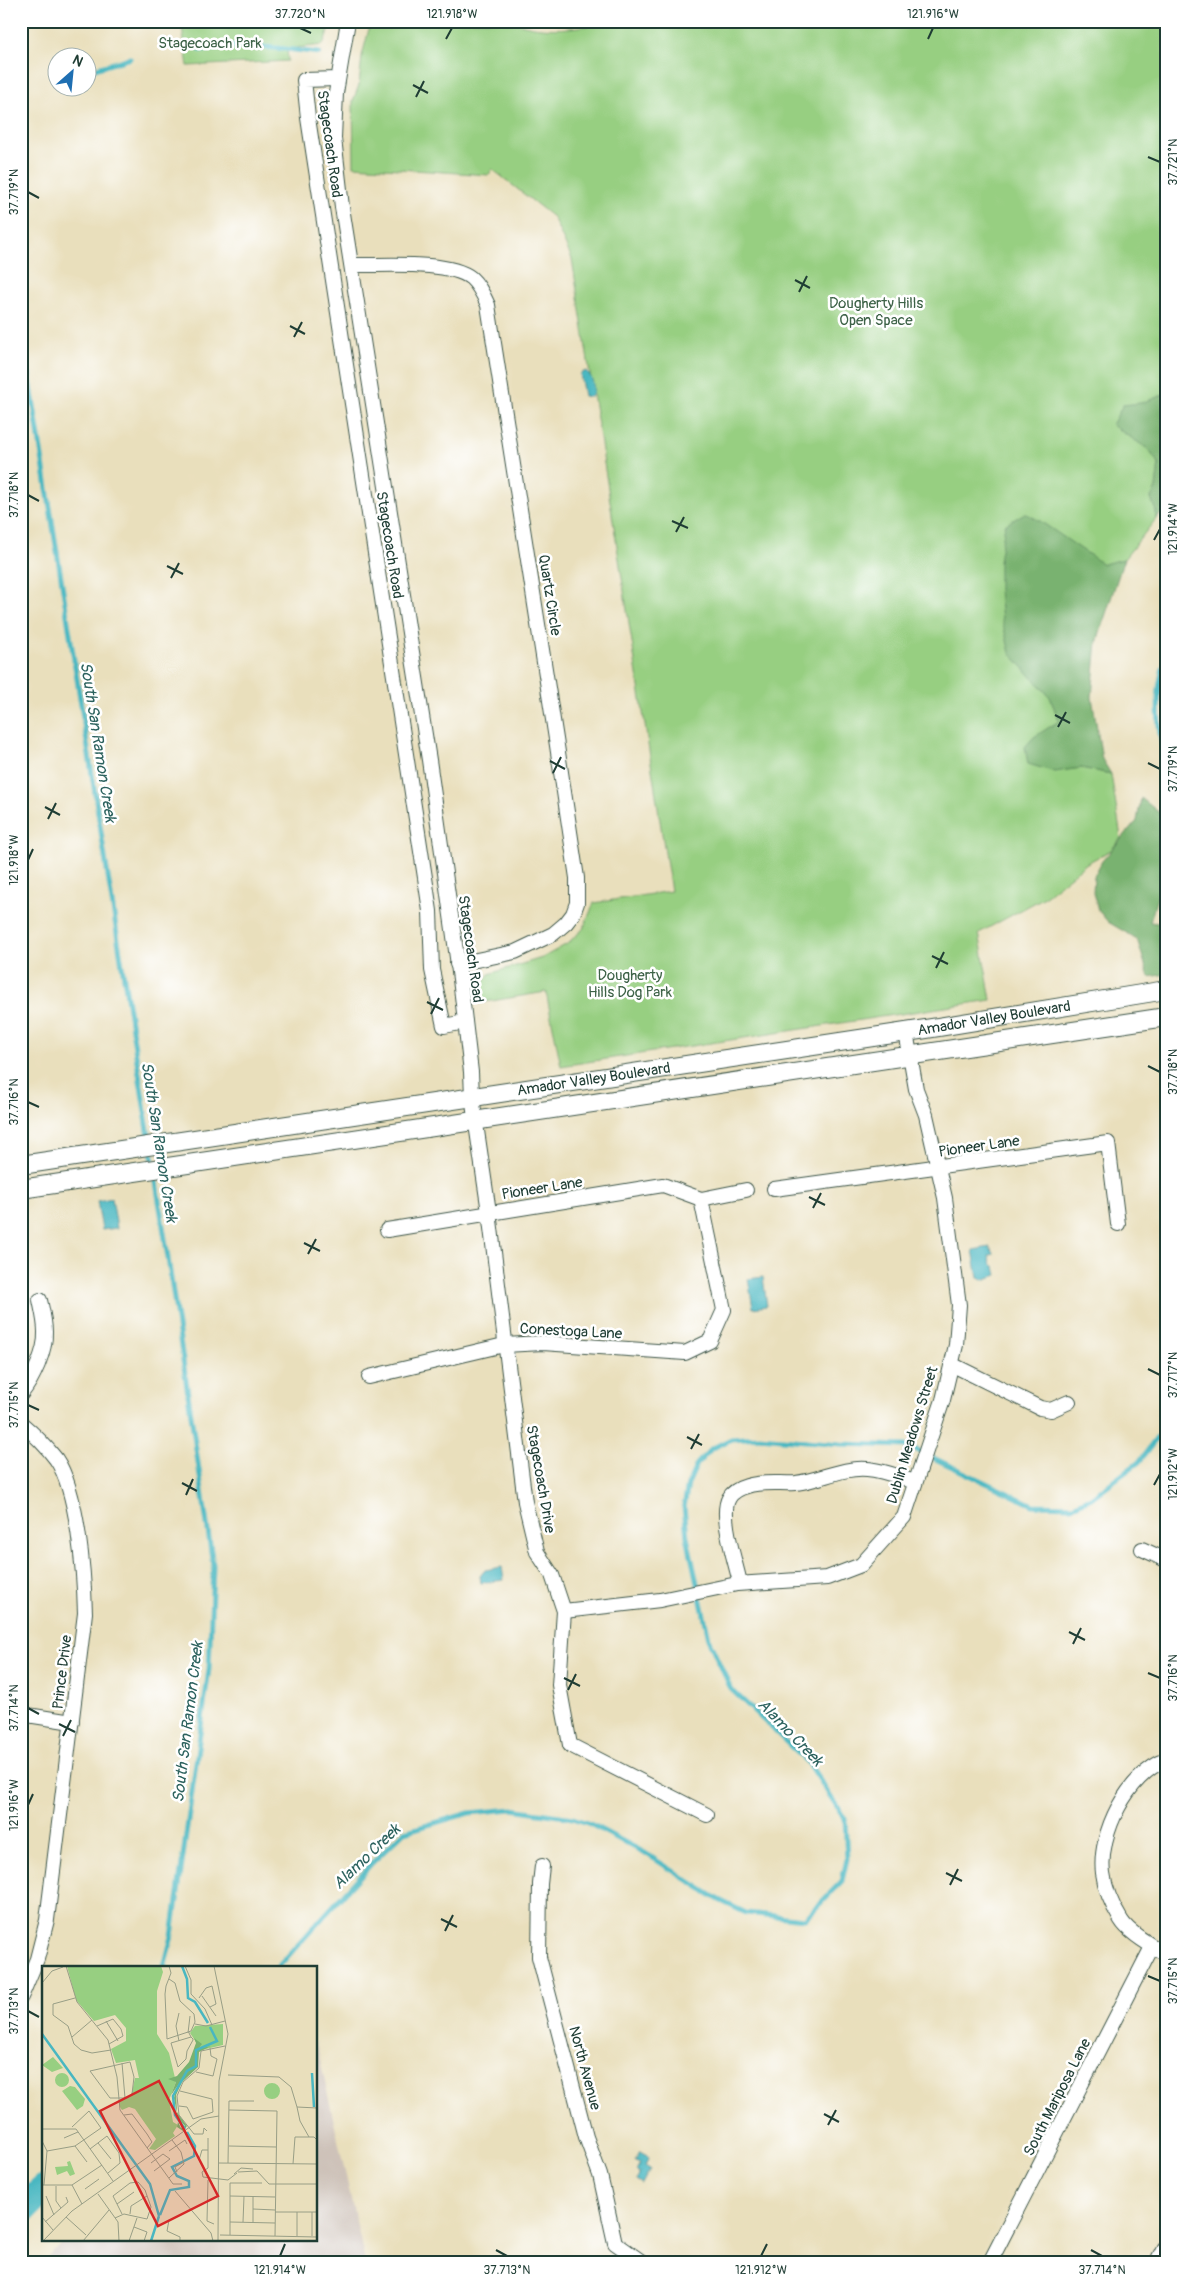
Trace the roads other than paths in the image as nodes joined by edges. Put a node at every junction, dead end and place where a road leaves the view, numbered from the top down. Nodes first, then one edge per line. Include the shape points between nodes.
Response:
1 (348, 21) edge
2 (337, 79) junction
3 (352, 265) junction
4 (361, 320) junction
5 (341, 325) junction
6 (388, 499) junction
7 (367, 503) junction
8 (426, 740) junction
9 (405, 743) junction
10 (457, 964) junction
11 (1166, 990) edge
12 (1166, 1017) edge
13 (465, 1022) junction
14 (906, 1032) junction
15 (910, 1055) junction
16 (472, 1097) junction
17 (476, 1120) junction
18 (110, 1152) junction
19 (21, 1165) edge
20 (939, 1168) junction
21 (113, 1176) junction
22 (21, 1189) edge
23 (774, 1189) dead end
24 (746, 1190) dead end
25 (701, 1198) junction
26 (489, 1212) junction
27 (1118, 1224) dead end
28 (387, 1230) dead end
29 (40, 1300) dead end
30 (504, 1344) junction
31 (951, 1364) junction
32 (369, 1377) dead end
33 (21, 1394) edge
34 (1069, 1402) dead end
35 (21, 1424) edge
36 (916, 1479) junction
37 (1142, 1549) dead end
38 (1166, 1560) edge
39 (735, 1584) junction
40 (564, 1610) junction
41 (21, 1714) edge
42 (72, 1722) junction
43 (1166, 1760) edge
44 (707, 1815) dead end
45 (542, 1866) dead end
46 (1152, 1947) junction
47 (1166, 1954) edge
48 (21, 1997) edge
49 (1166, 2250) edge
50 (642, 2262) edge
51 (990, 2262) edge
52 (1160, 2262) edge

1 - 2 street, Stagecoach Road
2 - 3 street, Stagecoach Road via 334,138
2 - 5 street, Stagecoach Road via 304,80
3 - 4 street, Stagecoach Road
3 - 10 street, Quartz Circle via 442,267 472,279 488,305 556,739 576,878 577,903 573,914 553,934 515,952
4 - 5 street
4 - 6 street, Stagecoach Road
5 - 7 street, Stagecoach Road
6 - 7 street
6 - 8 street, Stagecoach Road
7 - 9 street, Stagecoach Road
8 - 9 street
8 - 10 street, Stagecoach Road
9 - 13 street, Stagecoach Road via 430,911 432,970 439,1008 444,1026
10 - 13 street, Stagecoach Road
11 - 14 street, Amador Valley Boulevard
12 - 15 street, Amador Valley Boulevard
13 - 16 street, Stagecoach Road
14 - 15 street, Dublin Meadows Street
14 - 16 street, Amador Valley Boulevard
15 - 17 street, Amador Valley Boulevard
15 - 20 street, Dublin Meadows Street via 916,1089
16 - 17 street, Stagecoach Road
16 - 18 street, Amador Valley Boulevard
17 - 21 street, Amador Valley Boulevard
17 - 26 street, Stagecoach Drive
18 - 19 street, Amador Valley Boulevard
18 - 21 street
20 - 23 street, Pioneer Lane
20 - 27 street, Pioneer Lane via 1108,1143
20 - 31 street, Dublin Meadows Street via 946,1198 959,1305
21 - 22 street, Amador Valley Boulevard
24 - 25 street, Pioneer Lane
25 - 26 street, Pioneer Lane via 663,1185
25 - 30 street, Conestoga Lane via 724,1310 710,1341 685,1353 543,1343
26 - 28 street, Pioneer Lane
26 - 30 street, Stagecoach Drive
29 - 33 street via 45,1332 42,1350
30 - 32 street, Conestoga Lane
30 - 40 street, Stagecoach Drive via 525,1502 537,1552 552,1575
31 - 34 street via 1040,1408 1051,1410
31 - 36 street, Dublin Meadows Street
35 - 42 street, Prince Drive via 57,1461 70,1490 84,1571 85,1613
36 - 39 street, Dublin Meadows Street via 904,1517 861,1565 827,1578
36 - 39 street via 882,1471 844,1469 795,1483 764,1482 734,1491 725,1507 725,1523
37 - 38 street
39 - 40 street, Dublin Meadows Street via 660,1600
40 - 44 street, Stagecoach Drive via 559,1685 570,1745
41 - 42 street
42 - 48 street, Prince Drive via 47,1920 37,1960
43 - 46 street via 1135,1781 1115,1813 1105,1847 1103,1873 1121,1921
45 - 50 street, North Avenue via 539,1957 586,2137 600,2175 615,2243
46 - 47 street
46 - 51 street, South Mariposa Lane
49 - 52 main road

